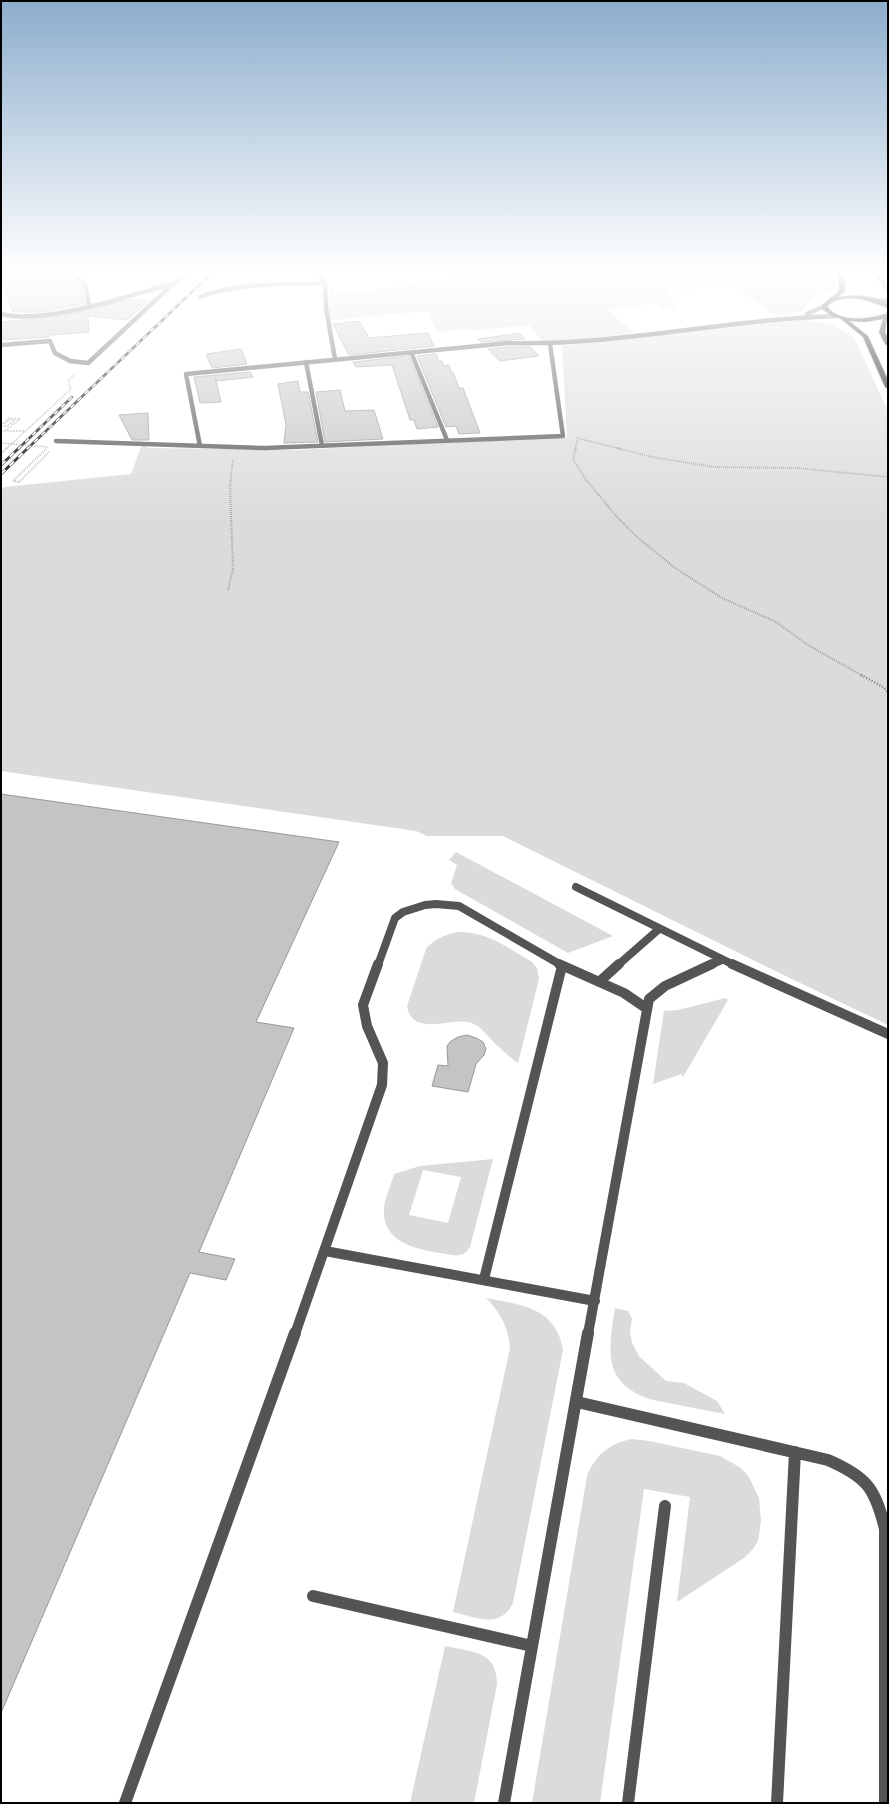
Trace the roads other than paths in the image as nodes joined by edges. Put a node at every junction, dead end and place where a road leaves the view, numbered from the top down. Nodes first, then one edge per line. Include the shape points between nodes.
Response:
1 (59, 355) edge
2 (96, 355) edge
3 (334, 355) edge
4 (376, 355) edge
5 (412, 355) edge
6 (551, 355) edge
7 (874, 355) edge
8 (335, 359) junction
9 (306, 362) junction
10 (888, 387) edge
11 (447, 440) junction
12 (56, 441) road end
13 (322, 445) junction
14 (200, 446) junction
15 (576, 887) dead end
16 (659, 929) junction
17 (722, 960) junction
18 (562, 966) junction
19 (599, 982) junction
20 (646, 1008) junction
21 (888, 1034) edge
22 (325, 1251) junction
23 (484, 1279) junction
24 (595, 1301) junction
25 (577, 1402) junction
26 (795, 1452) junction
27 (665, 1506) dead end
28 (313, 1596) dead end
29 (532, 1646) junction
30 (125, 1803) edge
31 (504, 1803) edge
32 (628, 1803) edge
33 (777, 1803) edge
34 (885, 1803) edge

1 - 2 street via 70,361 88,363
3 - 8 street
4 - 8 street
5 - 11 street
6 - 11 street via 562,436
7 - 10 main road
8 - 9 street
9 - 13 street
9 - 14 street via 186,374
11 - 13 street
12 - 14 street
13 - 14 street
15 - 16 street
16 - 17 street
16 - 19 street
17 - 20 street via 665,986 649,999
17 - 21 street
18 - 19 street
18 - 22 street via 459,906 425,905 403,912 395,918 363,1005 364,1019 381,1054 385,1075
18 - 23 street
19 - 20 street via 624,993
20 - 24 street
22 - 23 street
22 - 30 street
23 - 24 street
24 - 25 street
25 - 26 street
25 - 29 street
26 - 33 street
26 - 34 street via 828,1460 852,1470 869,1484 880,1504 885,1529
27 - 32 street
28 - 29 street
29 - 31 street

